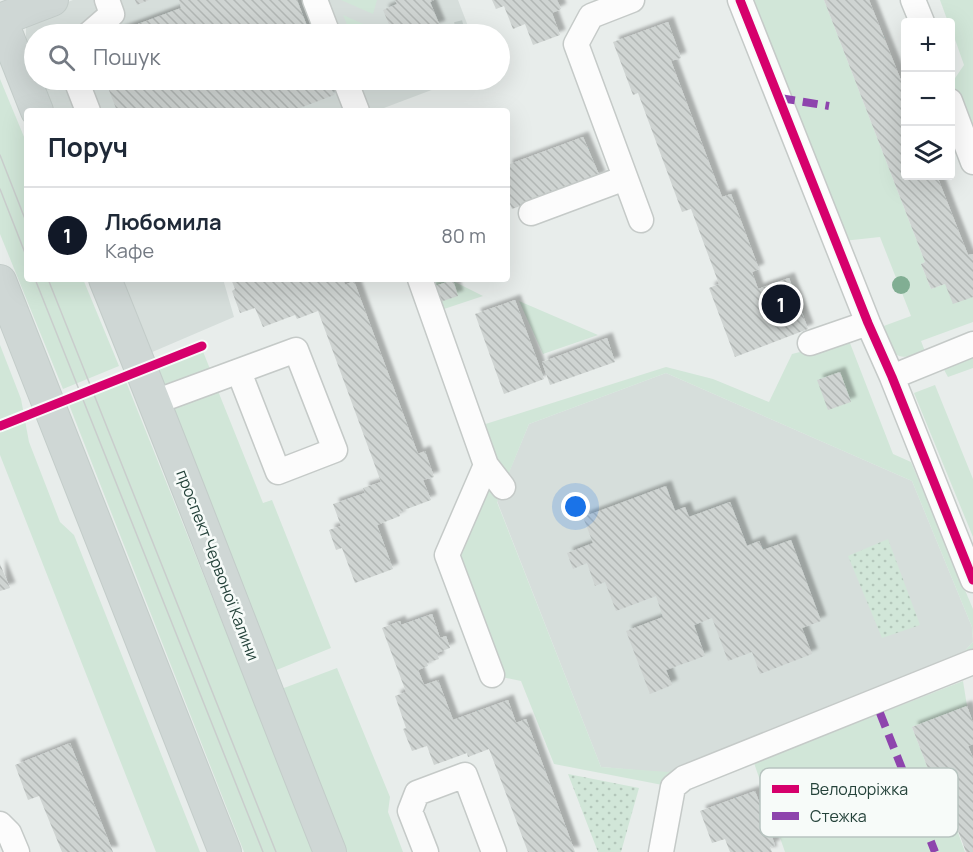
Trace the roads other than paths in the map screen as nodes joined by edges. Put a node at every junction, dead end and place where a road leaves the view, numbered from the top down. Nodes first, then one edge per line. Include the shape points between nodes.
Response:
1 (52, 0) edge
2 (107, 0) edge
3 (315, 0) edge
4 (632, 0) edge
5 (740, 0) edge
6 (913, 0) edge
7 (920, 18) edge
8 (0, 19) edge
9 (100, 24) edge
10 (324, 24) edge
11 (24, 79) edge
12 (29, 90) edge
13 (80, 90) edge
14 (349, 90) edge
15 (36, 108) edge
16 (87, 108) edge
17 (356, 108) edge
18 (955, 112) edge
19 (973, 162) edge
20 (625, 178) junction
21 (531, 213) dead end
22 (641, 220) dead end
23 (0, 281) edge
24 (106, 282) edge
25 (421, 282) edge
26 (868, 323) junction
27 (810, 343) dead end
28 (973, 344) edge
29 (239, 372) junction
30 (892, 377) junction
31 (155, 402) junction
32 (486, 465) junction
33 (503, 487) dead end
34 (973, 580) edge
35 (973, 662) edge
36 (492, 675) dead end
37 (0, 824) edge
38 (17, 852) edge
39 (225, 852) edge
40 (330, 852) edge
41 (426, 852) edge
42 (494, 852) edge
43 (661, 852) edge

1 - 8 main road
2 - 9 street via 112,14
3 - 10 street
4 - 20 street via 591,16 576,44
5 - 26 street
6 - 7 street
8 - 11 main road
12 - 15 main road
13 - 16 street
14 - 17 street
18 - 19 street
20 - 21 street
20 - 22 street
23 - 39 main road
24 - 31 main road, проспект Червоної Калини
25 - 32 street
26 - 27 street
26 - 30 street
28 - 30 street
29 - 29 street via 296,350 335,450 278,472
29 - 31 street
30 - 34 street
31 - 40 main road, проспект Червоної Калини
32 - 33 street
32 - 36 street via 447,555
35 - 43 street via 682,773 673,787
37 - 38 street via 9,833
41 - 42 street via 410,812 417,794 465,775

